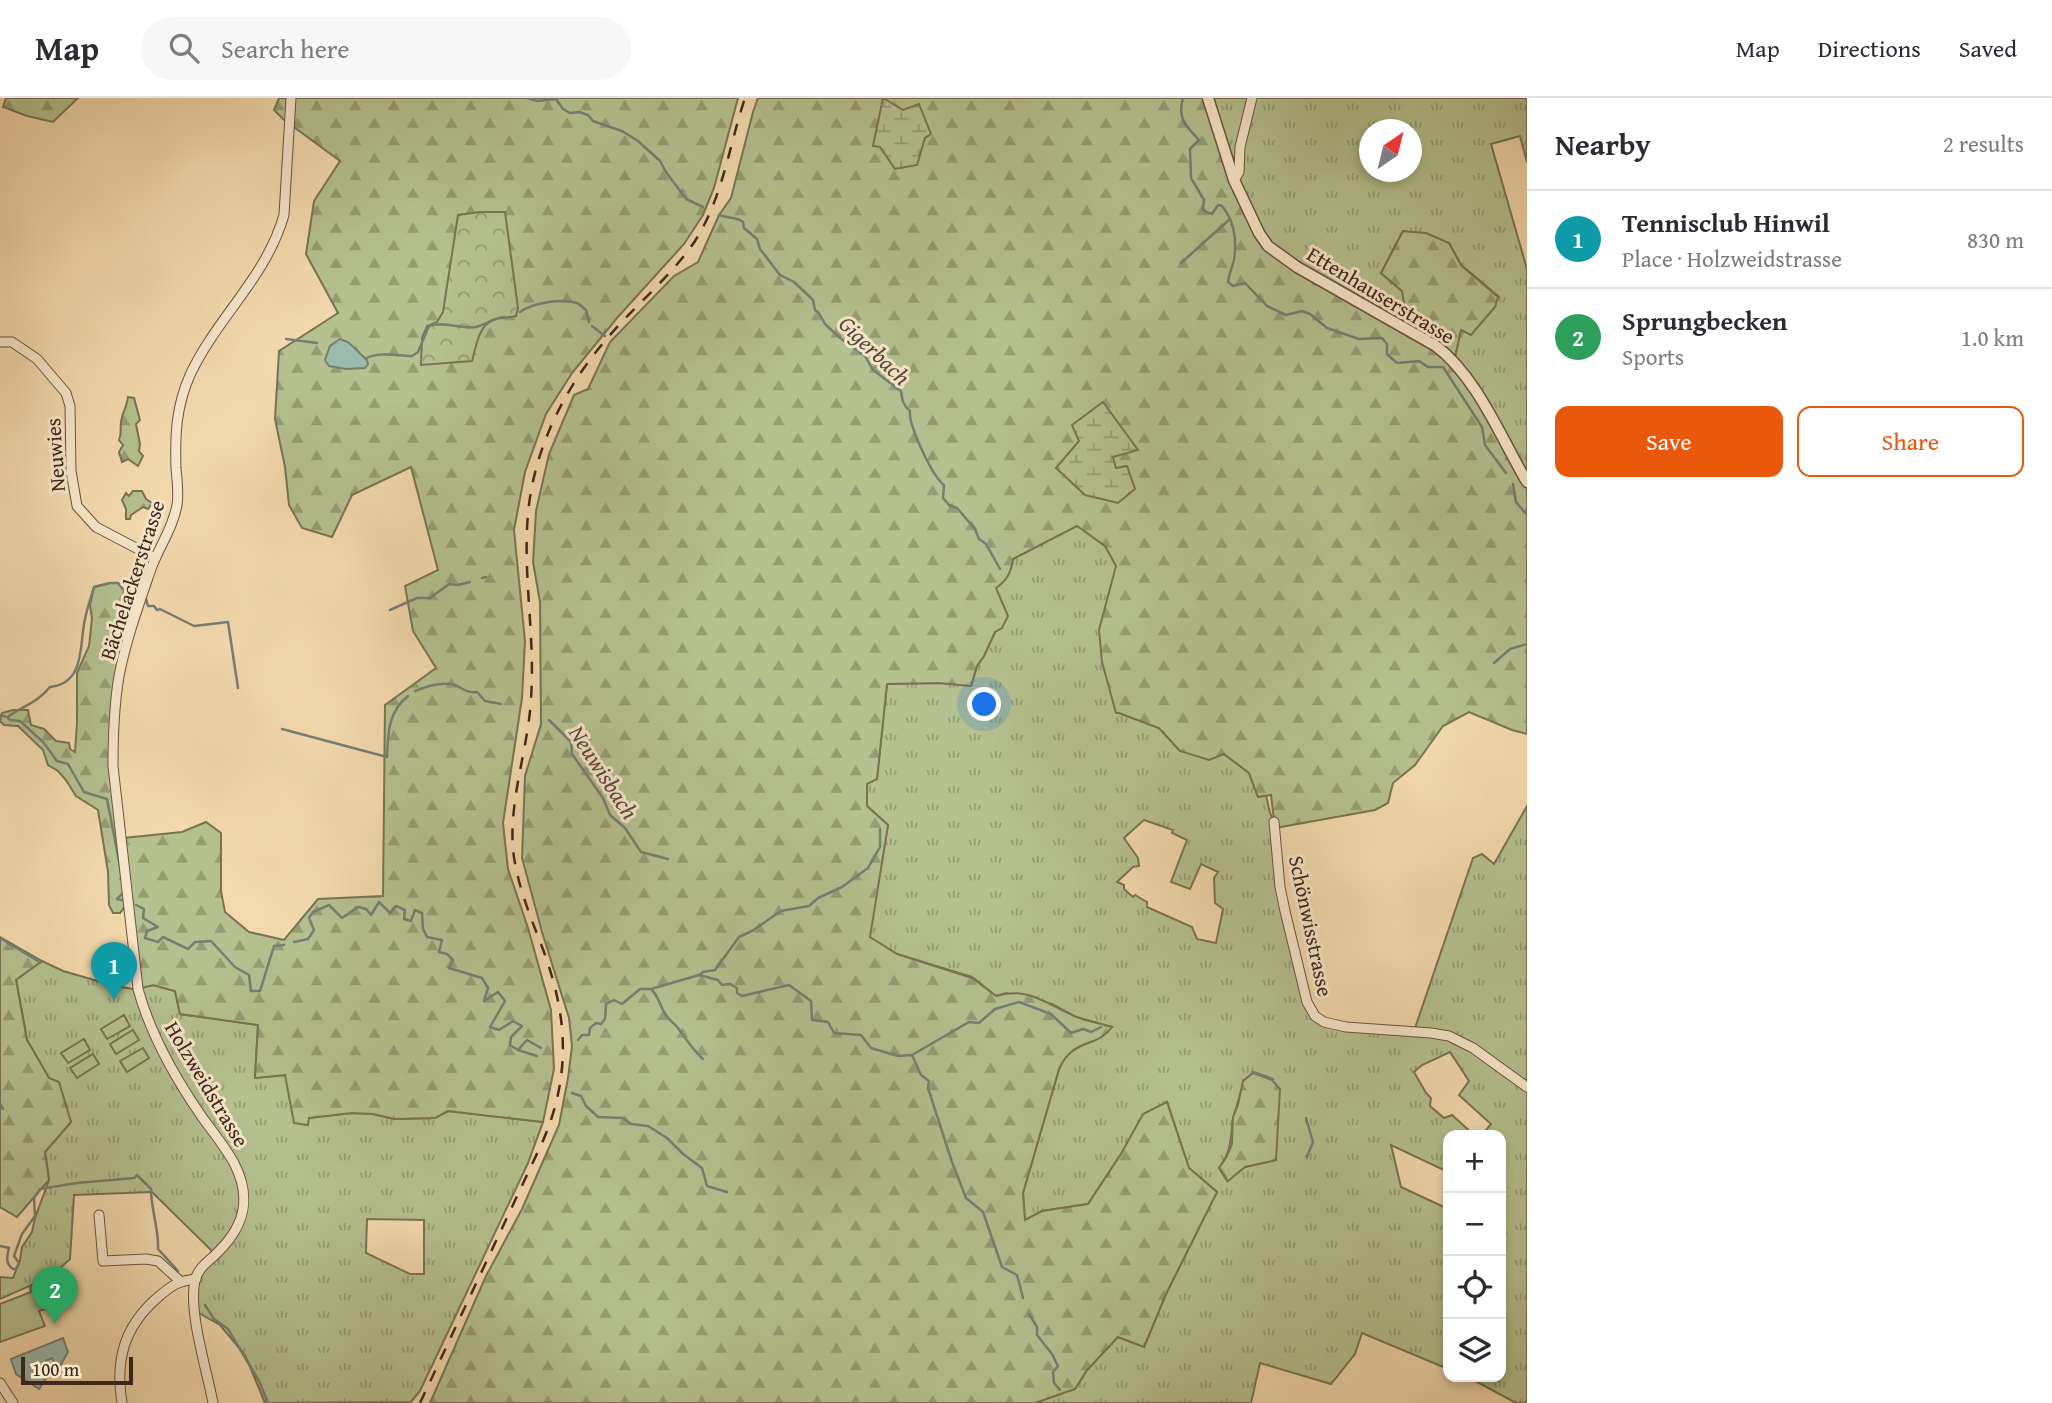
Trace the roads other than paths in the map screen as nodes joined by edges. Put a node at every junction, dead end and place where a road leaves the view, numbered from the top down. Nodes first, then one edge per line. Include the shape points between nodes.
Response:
1 (291, 98) edge
2 (1208, 98) edge
3 (1252, 98) edge
4 (1234, 180) junction
5 (0, 342) edge
6 (1527, 482) edge
7 (155, 558) junction
8 (113, 766) joint
9 (1274, 822) dead end
10 (1527, 1087) edge
11 (99, 1215) dead end
12 (196, 1279) junction
13 (180, 1281) junction
14 (0, 1383) edge
15 (13, 1403) edge
16 (122, 1403) edge
17 (213, 1403) edge

1 - 7 street, Bächelackerstrasse via 279,233 254,279 200,355 184,391 174,432 178,503
2 - 4 street, Ettenhauserstrasse
3 - 4 street
4 - 6 street, Ettenhauserstrasse via 1259,233 1279,255 1436,346 1454,361
5 - 7 street, Neuwies via 12,342 37,359 66,393 77,506 100,530
7 - 8 street, Bächelackerstrasse via 119,676
8 - 12 street, Holzweidstrasse via 141,1000 161,1046 231,1158 244,1189 239,1223
9 - 10 street, Schönwisstrasse via 1280,887 1307,1002 1315,1016 1346,1027 1449,1037 1473,1048
11 - 13 street via 103,1261 158,1261
12 - 13 street
12 - 17 street via 197,1321
13 - 16 street via 146,1308 130,1330 121,1362
14 - 15 street

